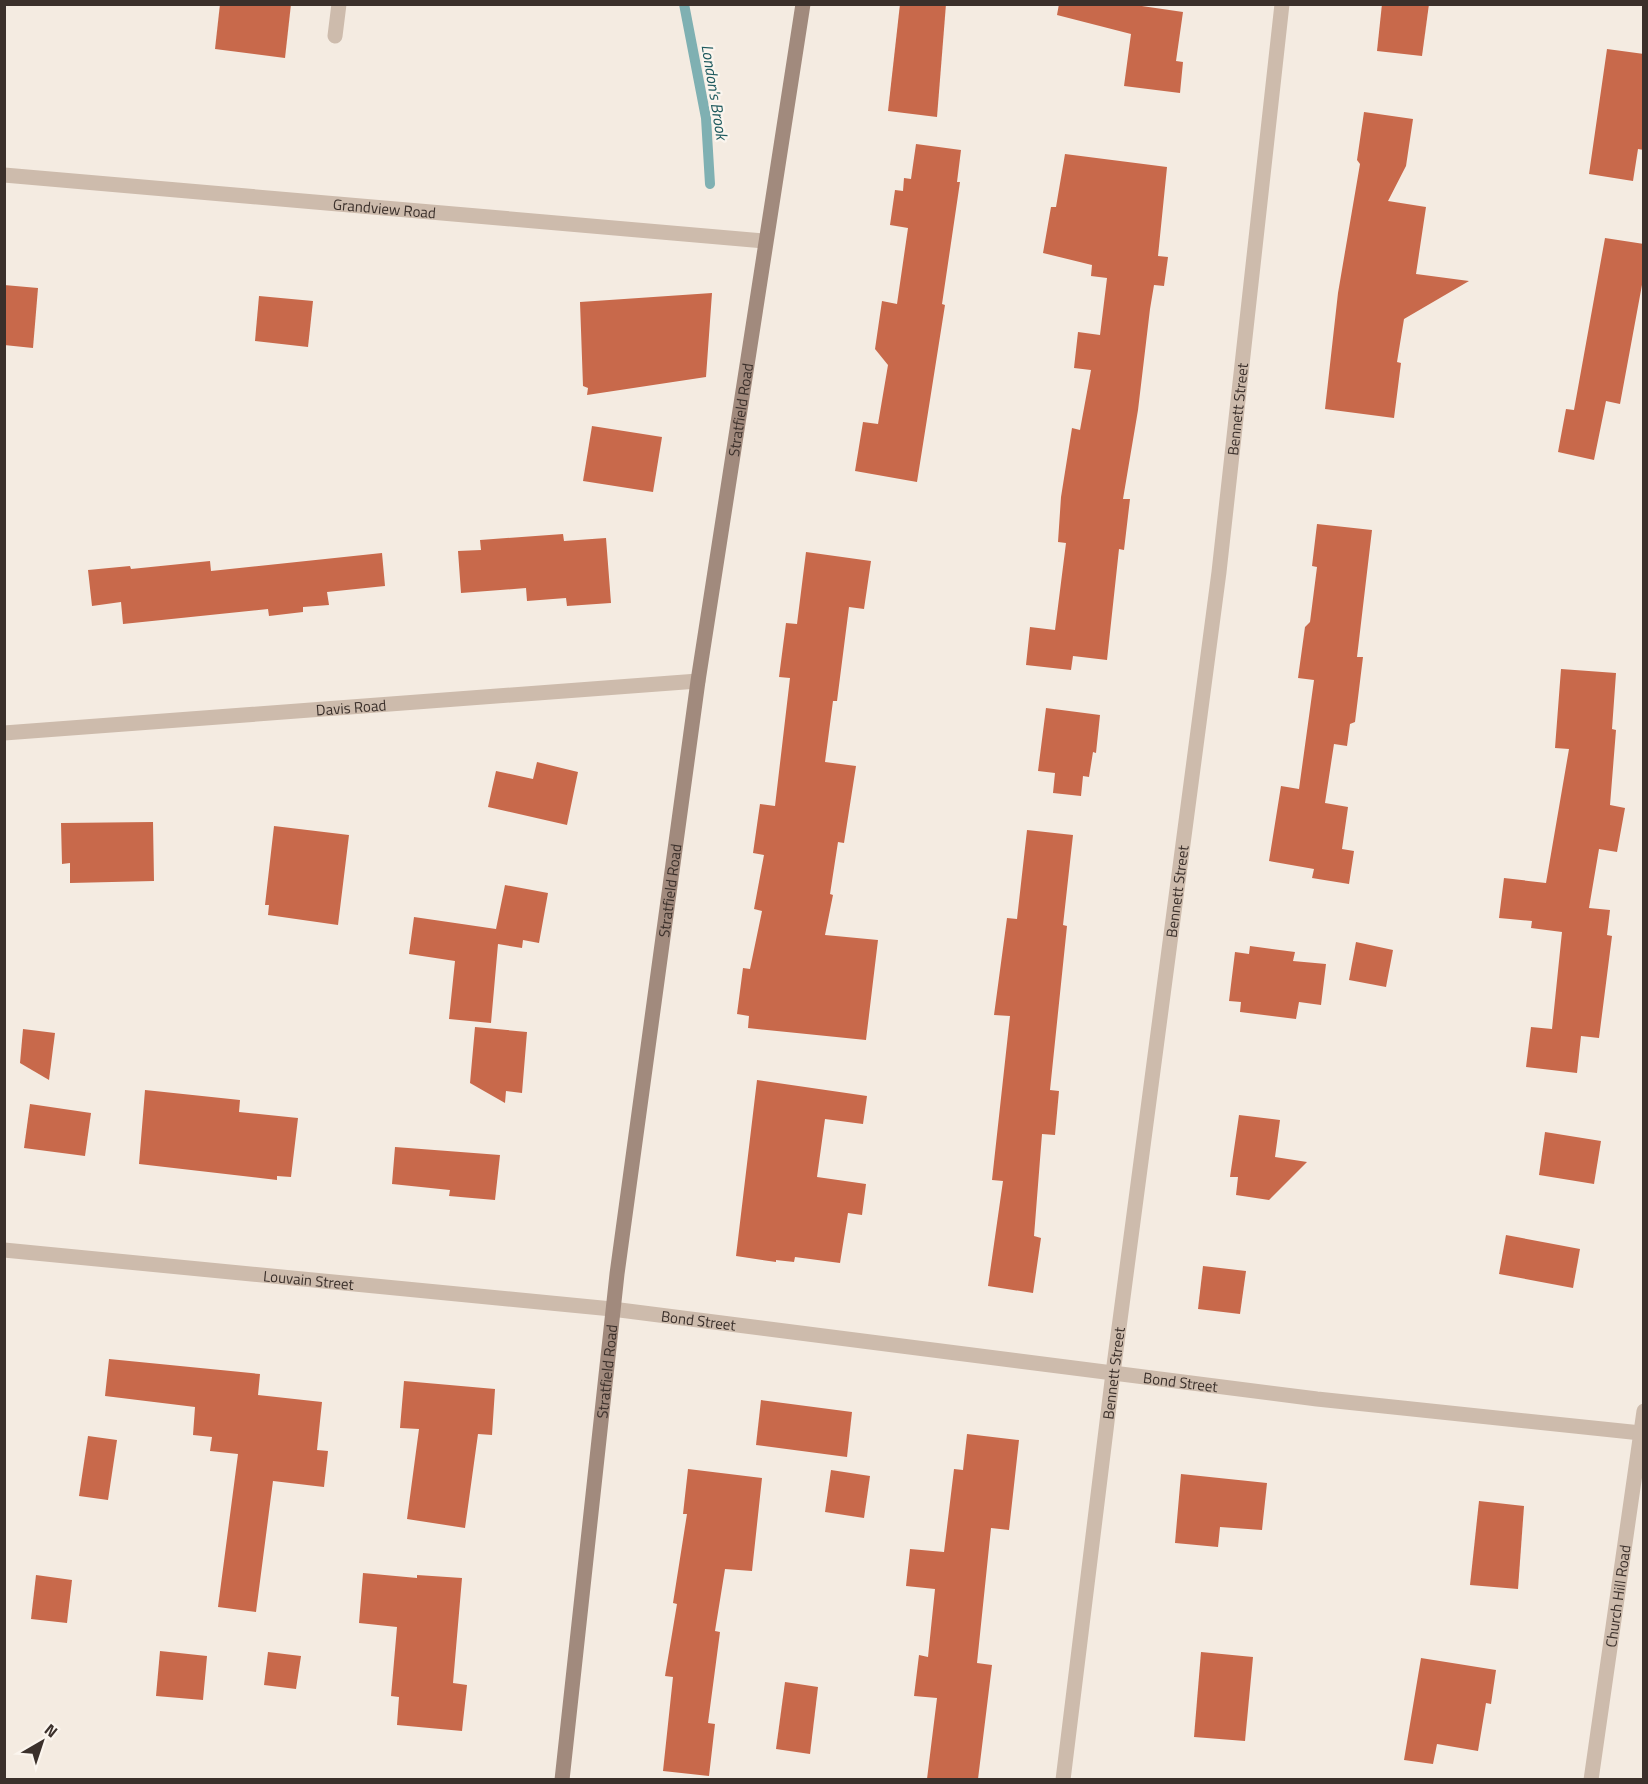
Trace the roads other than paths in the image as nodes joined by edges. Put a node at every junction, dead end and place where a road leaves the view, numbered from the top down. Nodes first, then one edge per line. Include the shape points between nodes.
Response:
1 (339, 4) edge
2 (803, 4) edge
3 (1282, 4) edge
4 (335, 36) dead end
5 (4, 175) edge
6 (765, 241) junction
7 (698, 681) junction
8 (4, 733) edge
9 (4, 1250) edge
10 (612, 1309) junction
11 (1113, 1373) junction
12 (1644, 1411) edge
13 (1641, 1433) junction
14 (562, 1779) edge
15 (1063, 1779) edge
16 (1590, 1779) edge

1 - 4 street
2 - 6 main road, Stratfield Road
3 - 11 street, Bennett Street via 1220,572
5 - 6 street, Grandview Road
6 - 7 main road, Stratfield Road
7 - 8 street, Davis Road
7 - 10 main road, Stratfield Road
9 - 10 street, Louvain Street
10 - 11 street, Bond Street
10 - 14 main road, Stratfield Road
11 - 13 street, Bond Street via 1328,1401
11 - 15 street, Bennett Street
12 - 13 street, Church Hill Road
13 - 16 street, Church Hill Road

